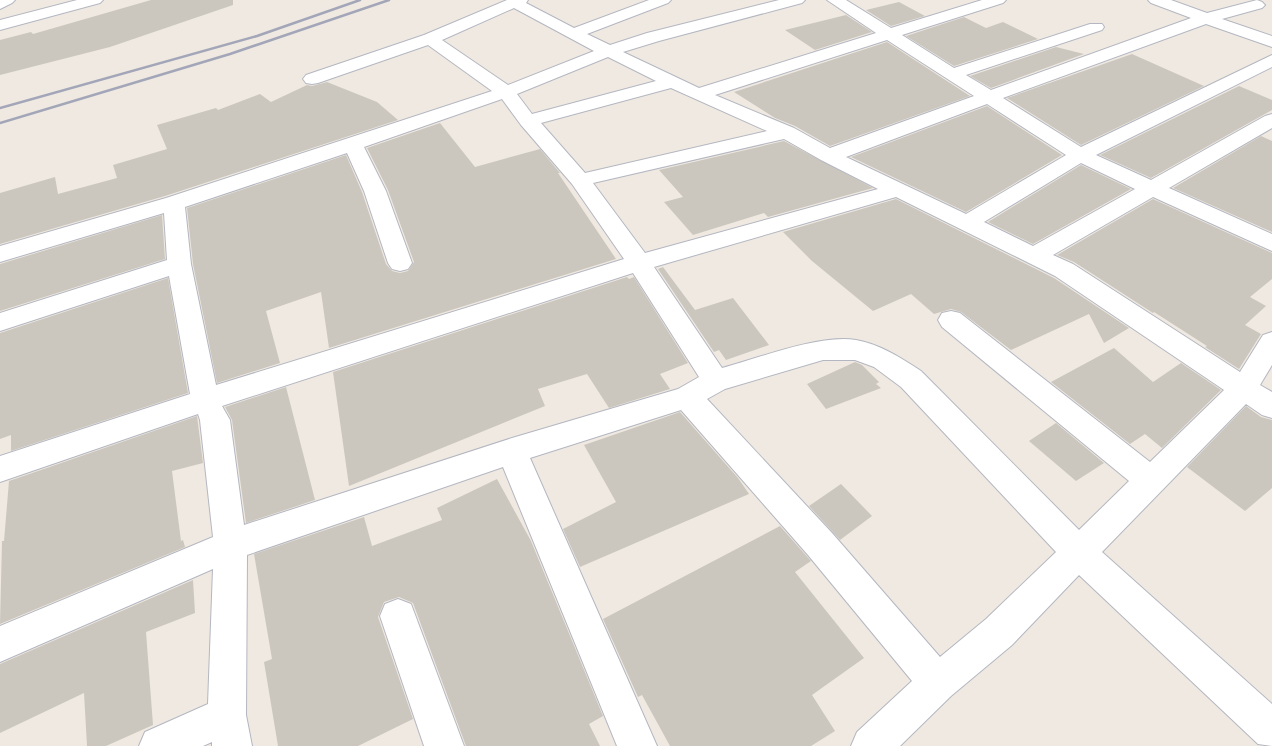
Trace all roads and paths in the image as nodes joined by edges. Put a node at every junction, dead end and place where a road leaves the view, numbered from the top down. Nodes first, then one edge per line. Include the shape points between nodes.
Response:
1 (7, 0) edge
2 (95, 0) edge
3 (663, 0) edge
4 (797, 0) edge
5 (835, 0) edge
6 (998, 0) edge
7 (1156, 0) edge
8 (518, 1) edge
9 (0, 4) edge
10 (1257, 5) dead end
11 (1206, 18) junction
12 (0, 25) edge
13 (1096, 27) dead end
14 (573, 34) junction
15 (889, 34) junction
16 (430, 39) junction
17 (1272, 42) edge
18 (608, 51) junction
19 (1272, 60) edge
20 (952, 74) junction
21 (312, 80) dead end
22 (672, 82) junction
23 (506, 92) junction
24 (698, 94) junction
25 (989, 97) junction
26 (1272, 120) edge
27 (528, 121) junction
28 (787, 132) junction
29 (353, 144) junction
30 (1080, 155) junction
31 (828, 156) junction
32 (580, 180) junction
33 (1153, 188) junction
34 (897, 190) junction
35 (174, 203) junction
36 (967, 223) junction
37 (1272, 243) edge
38 (0, 254) edge
39 (1035, 256) junction
40 (400, 262) dead end
41 (639, 263) junction
42 (179, 264) junction
43 (951, 320) dead end
44 (0, 322) edge
45 (1272, 342) edge
46 (716, 381) junction
47 (1244, 388) junction
48 (687, 396) junction
49 (204, 400) junction
50 (1272, 407) edge
51 (512, 451) junction
52 (0, 469) edge
53 (1151, 481) junction
54 (230, 545) junction
55 (1078, 553) junction
56 (398, 616) dead end
57 (0, 644) edge
58 (938, 683) junction
59 (229, 730) edge
60 (1272, 730) edge
61 (159, 746) edge
62 (444, 746) edge
63 (637, 746) edge
64 (871, 746) edge

1 - 9 street
2 - 12 street
3 - 14 street
4 - 18 street
5 - 15 street
6 - 15 street
7 - 11 street
8 - 14 street
8 - 16 street
10 - 11 street
11 - 17 street
11 - 25 street
13 - 20 street
14 - 18 street
15 - 20 street
15 - 24 street
16 - 21 street
16 - 23 street
18 - 22 street
18 - 23 street
19 - 30 street
20 - 25 street
22 - 24 street
22 - 27 street
23 - 27 street
23 - 29 street
24 - 28 street
25 - 30 street
25 - 31 street
26 - 33 street
27 - 32 street
28 - 31 street
28 - 32 street
29 - 35 street
29 - 40 street via 375,191
30 - 33 street
30 - 36 street
31 - 34 street
32 - 41 street
33 - 37 street
33 - 39 street
34 - 36 street
34 - 41 street
35 - 38 street
35 - 42 street
36 - 39 street
39 - 47 street via 1064,270
41 - 46 street
41 - 49 street
42 - 44 street
42 - 49 street
43 - 53 street
45 - 47 street
46 - 48 street
46 - 55 street via 823,350 856,350 884,360 912,379
47 - 50 street
47 - 53 street
48 - 51 street
48 - 58 street via 820,544
49 - 52 street
49 - 54 street via 215,420
51 - 54 street
51 - 63 street
53 - 55 street
54 - 57 street
54 - 59 street
55 - 58 street via 999,632
55 - 60 street
56 - 62 street
58 - 64 street
59 - 61 street

